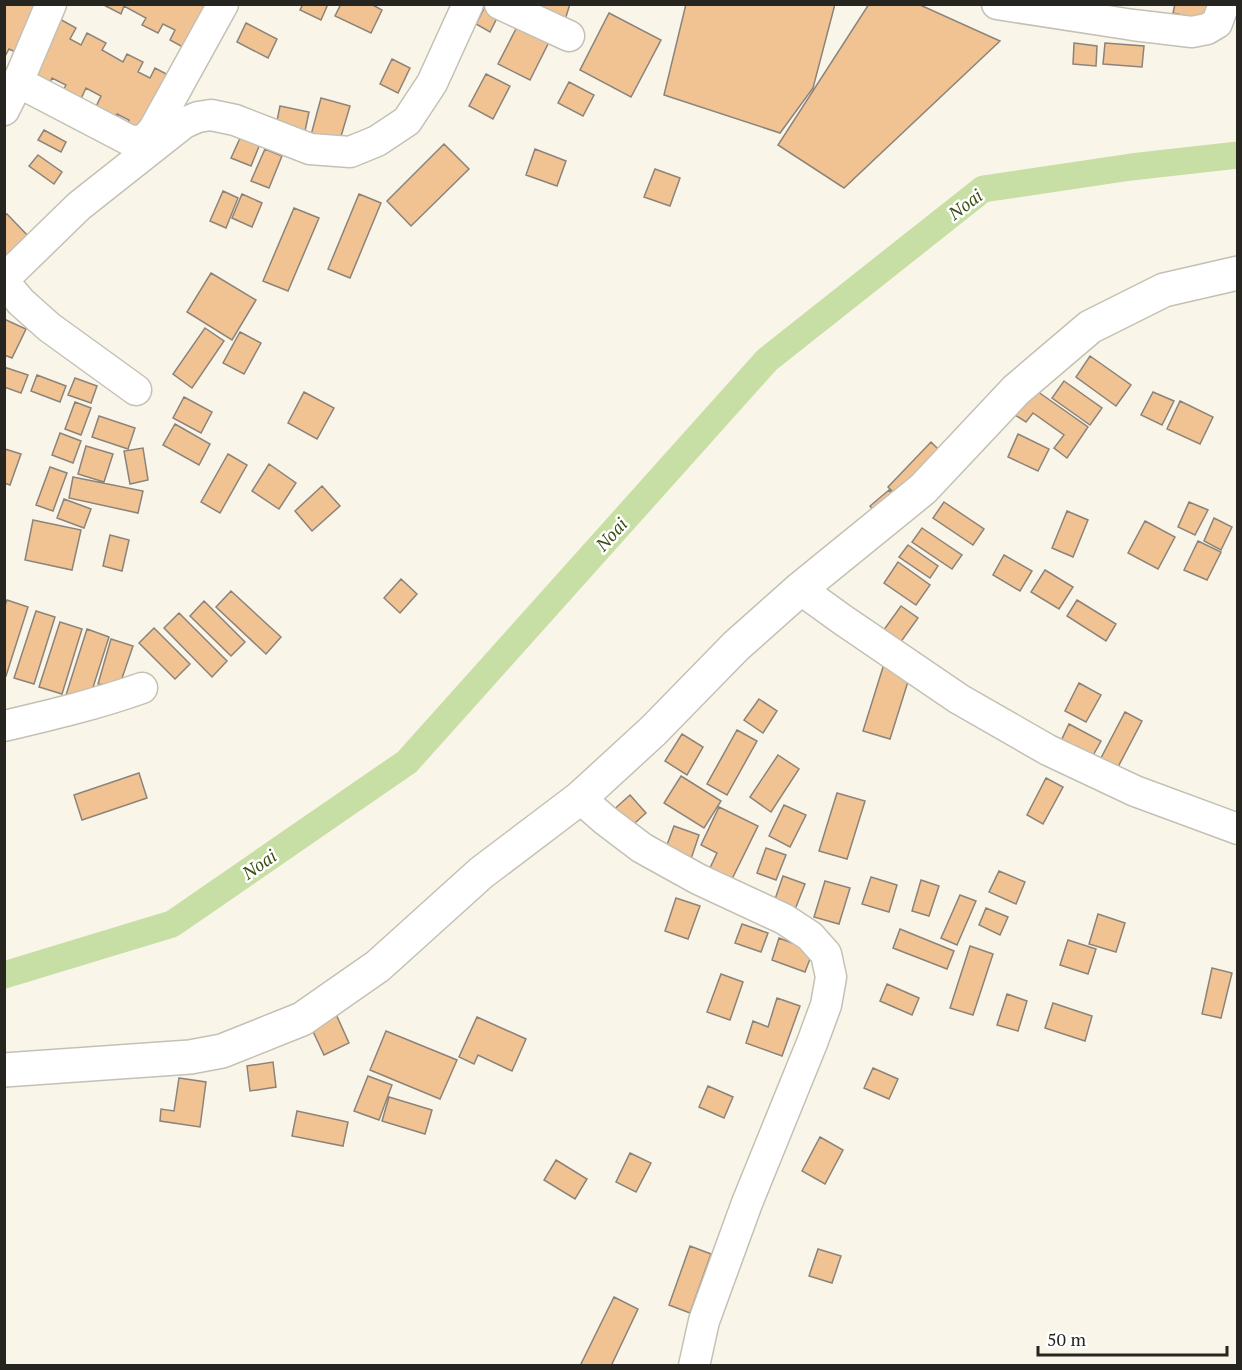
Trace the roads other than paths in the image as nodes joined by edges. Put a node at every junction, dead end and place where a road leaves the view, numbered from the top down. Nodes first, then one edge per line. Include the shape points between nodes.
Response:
1 (51, 4) edge
2 (223, 4) edge
3 (468, 4) edge
4 (500, 4) edge
5 (997, 4) edge
6 (1224, 4) edge
7 (569, 36) dead end
8 (18, 82) junction
9 (4, 110) edge
10 (1238, 273) edge
11 (4, 280) edge
12 (136, 390) dead end
13 (800, 589) junction
14 (142, 688) dead end
15 (4, 726) edge
16 (580, 798) junction
17 (1238, 829) edge
18 (4, 1070) edge
19 (693, 1365) edge

1 - 8 street
2 - 8 street via 154,129 139,142
3 - 11 street via 432,82 407,121 376,141 350,152 310,148 235,120 211,115 198,117 184,123 79,206
4 - 7 street
5 - 6 street via 1192,32 1207,30 1217,23
8 - 9 street
10 - 13 street via 1164,290 1090,327 1016,390 923,489
11 - 12 street via 41,321
13 - 16 street
13 - 17 street via 959,699 1048,750 1135,791
14 - 15 street
16 - 18 street via 481,873 378,966 302,1019 222,1051 190,1057
16 - 19 street via 642,848 810,936 826,954 831,977 812,1043 704,1321

